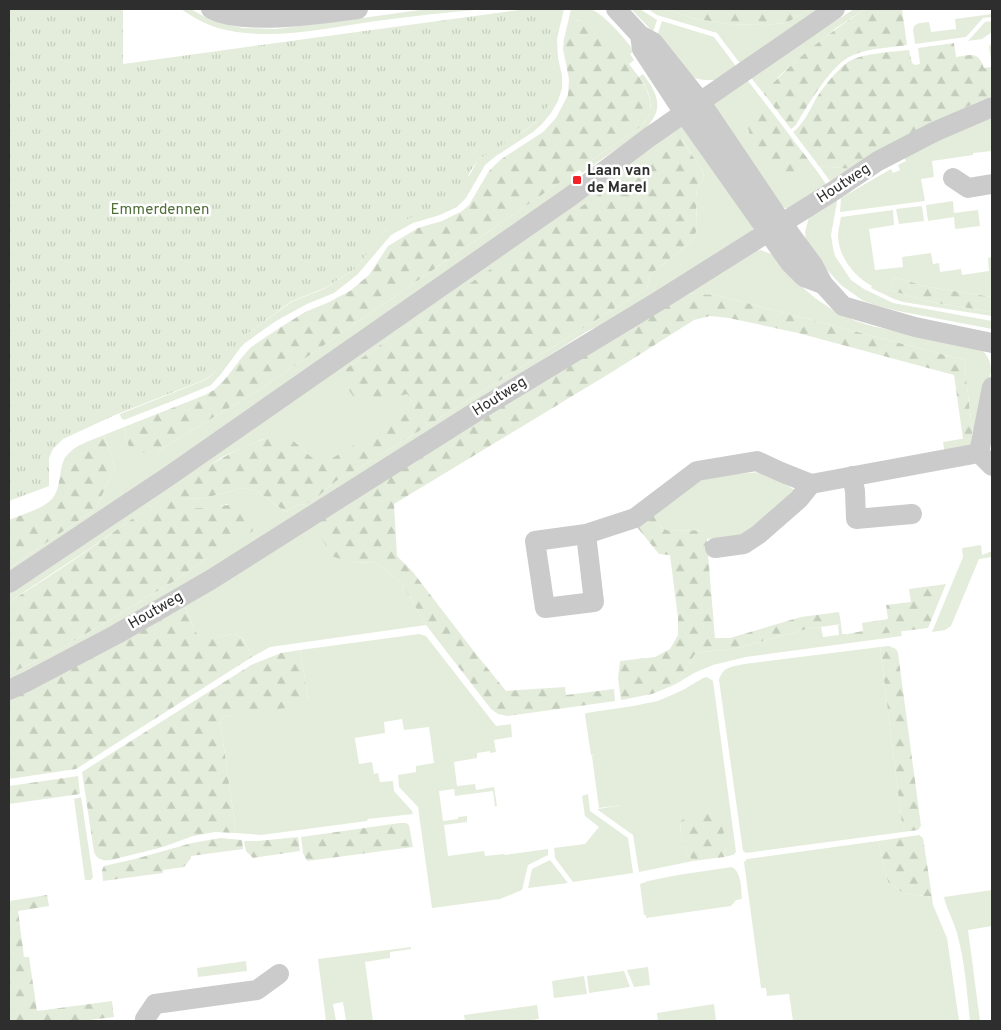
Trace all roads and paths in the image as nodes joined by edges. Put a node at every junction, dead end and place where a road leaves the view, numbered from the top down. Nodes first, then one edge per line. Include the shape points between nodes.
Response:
1 (210, 9) edge
2 (358, 9) edge
3 (616, 9) edge
4 (835, 9) edge
5 (692, 107) junction
6 (992, 107) edge
7 (953, 178) dead end
8 (992, 184) edge
9 (775, 228) junction
10 (992, 343) edge
11 (992, 387) edge
12 (986, 460) edge
13 (852, 476) junction
14 (811, 484) junction
15 (912, 514) dead end
16 (586, 534) dead end
17 (715, 548) dead end
18 (9, 583) edge
19 (9, 690) edge
20 (278, 974) dead end
21 (145, 1021) edge

1 - 2 street via 238,16 267,18
3 - 5 street via 640,35 642,49
4 - 5 street
5 - 9 street
5 - 18 street via 571,196 178,470
6 - 9 street, Houtweg via 878,161
7 - 8 street via 968,188
9 - 10 street via 790,263 804,277 823,284 843,306 914,327
9 - 19 street, Houtweg via 212,579 117,634
11 - 12 street
12 - 13 street
13 - 14 street
13 - 15 street via 856,520
14 - 16 street via 757,461 697,471 635,518
14 - 17 street via 799,499 744,544
20 - 21 street via 257,990 155,1004

